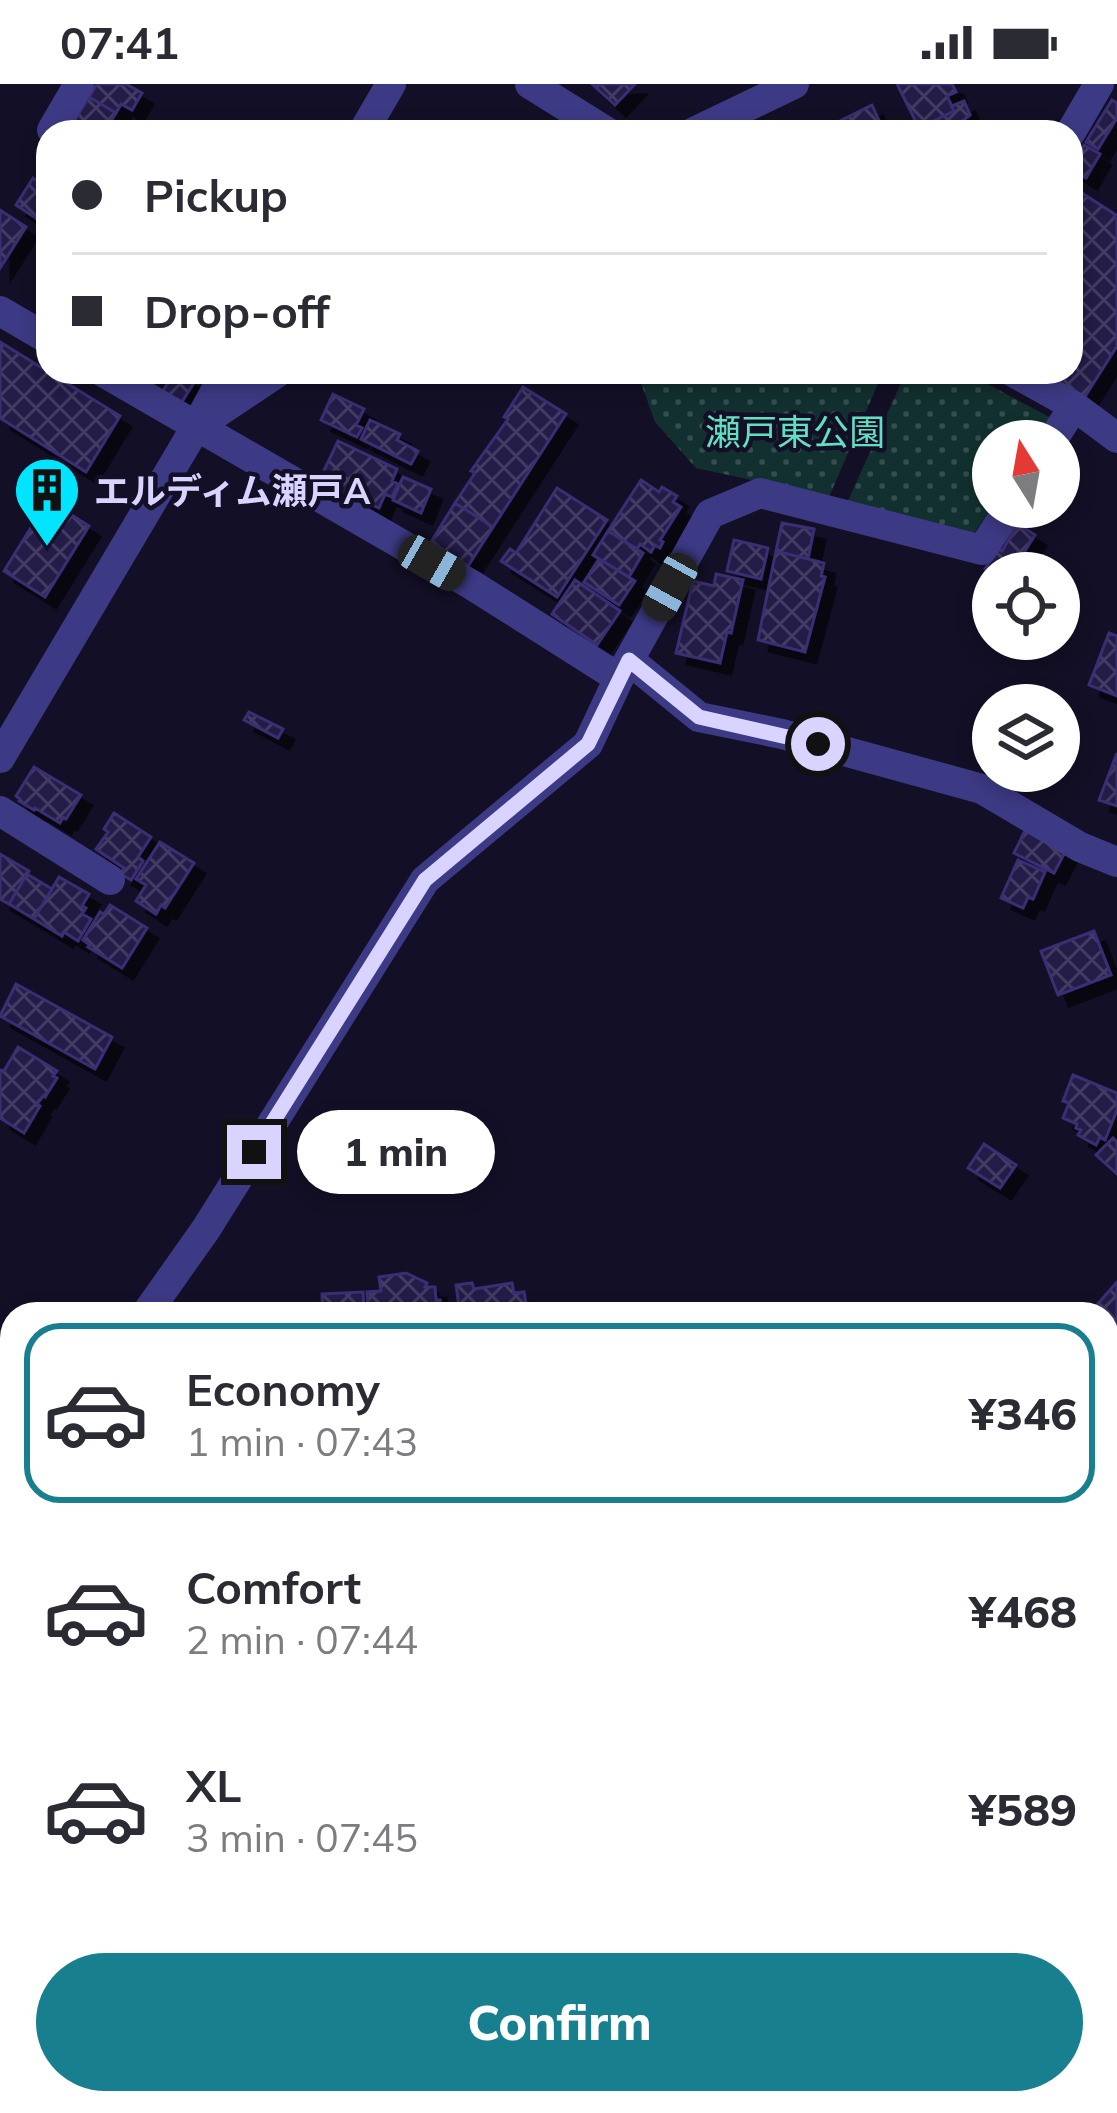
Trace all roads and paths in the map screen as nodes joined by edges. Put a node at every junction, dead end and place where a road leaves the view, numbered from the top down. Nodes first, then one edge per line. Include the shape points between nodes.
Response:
1 (79, 84) edge
2 (391, 84) edge
3 (530, 84) edge
4 (794, 84) edge
5 (1099, 84) edge
6 (58, 120) edge
7 (370, 120) edge
8 (588, 120) edge
9 (719, 120) edge
10 (1078, 120) edge
11 (0, 311) edge
12 (36, 333) edge
13 (123, 384) edge
14 (219, 384) edge
15 (260, 384) edge
16 (1035, 384) edge
17 (1074, 406) junction
18 (1065, 420) edge
19 (196, 427) junction
20 (1117, 438) edge
21 (996, 528) edge
22 (624, 669) junction
23 (0, 758) edge
24 (0, 811) edge
25 (1117, 862) edge
26 (110, 880) dead end
27 (154, 1302) edge

1 - 6 street
2 - 7 street
3 - 8 street
4 - 9 street
5 - 10 street
11 - 12 street
13 - 19 street
14 - 19 street
15 - 19 street
16 - 17 street
17 - 18 street
17 - 20 street
19 - 22 street
19 - 23 street
21 - 22 street via 982,550 760,494 710,514
22 - 25 street via 699,717 982,789
22 - 27 street via 588,744 425,880
24 - 26 street

